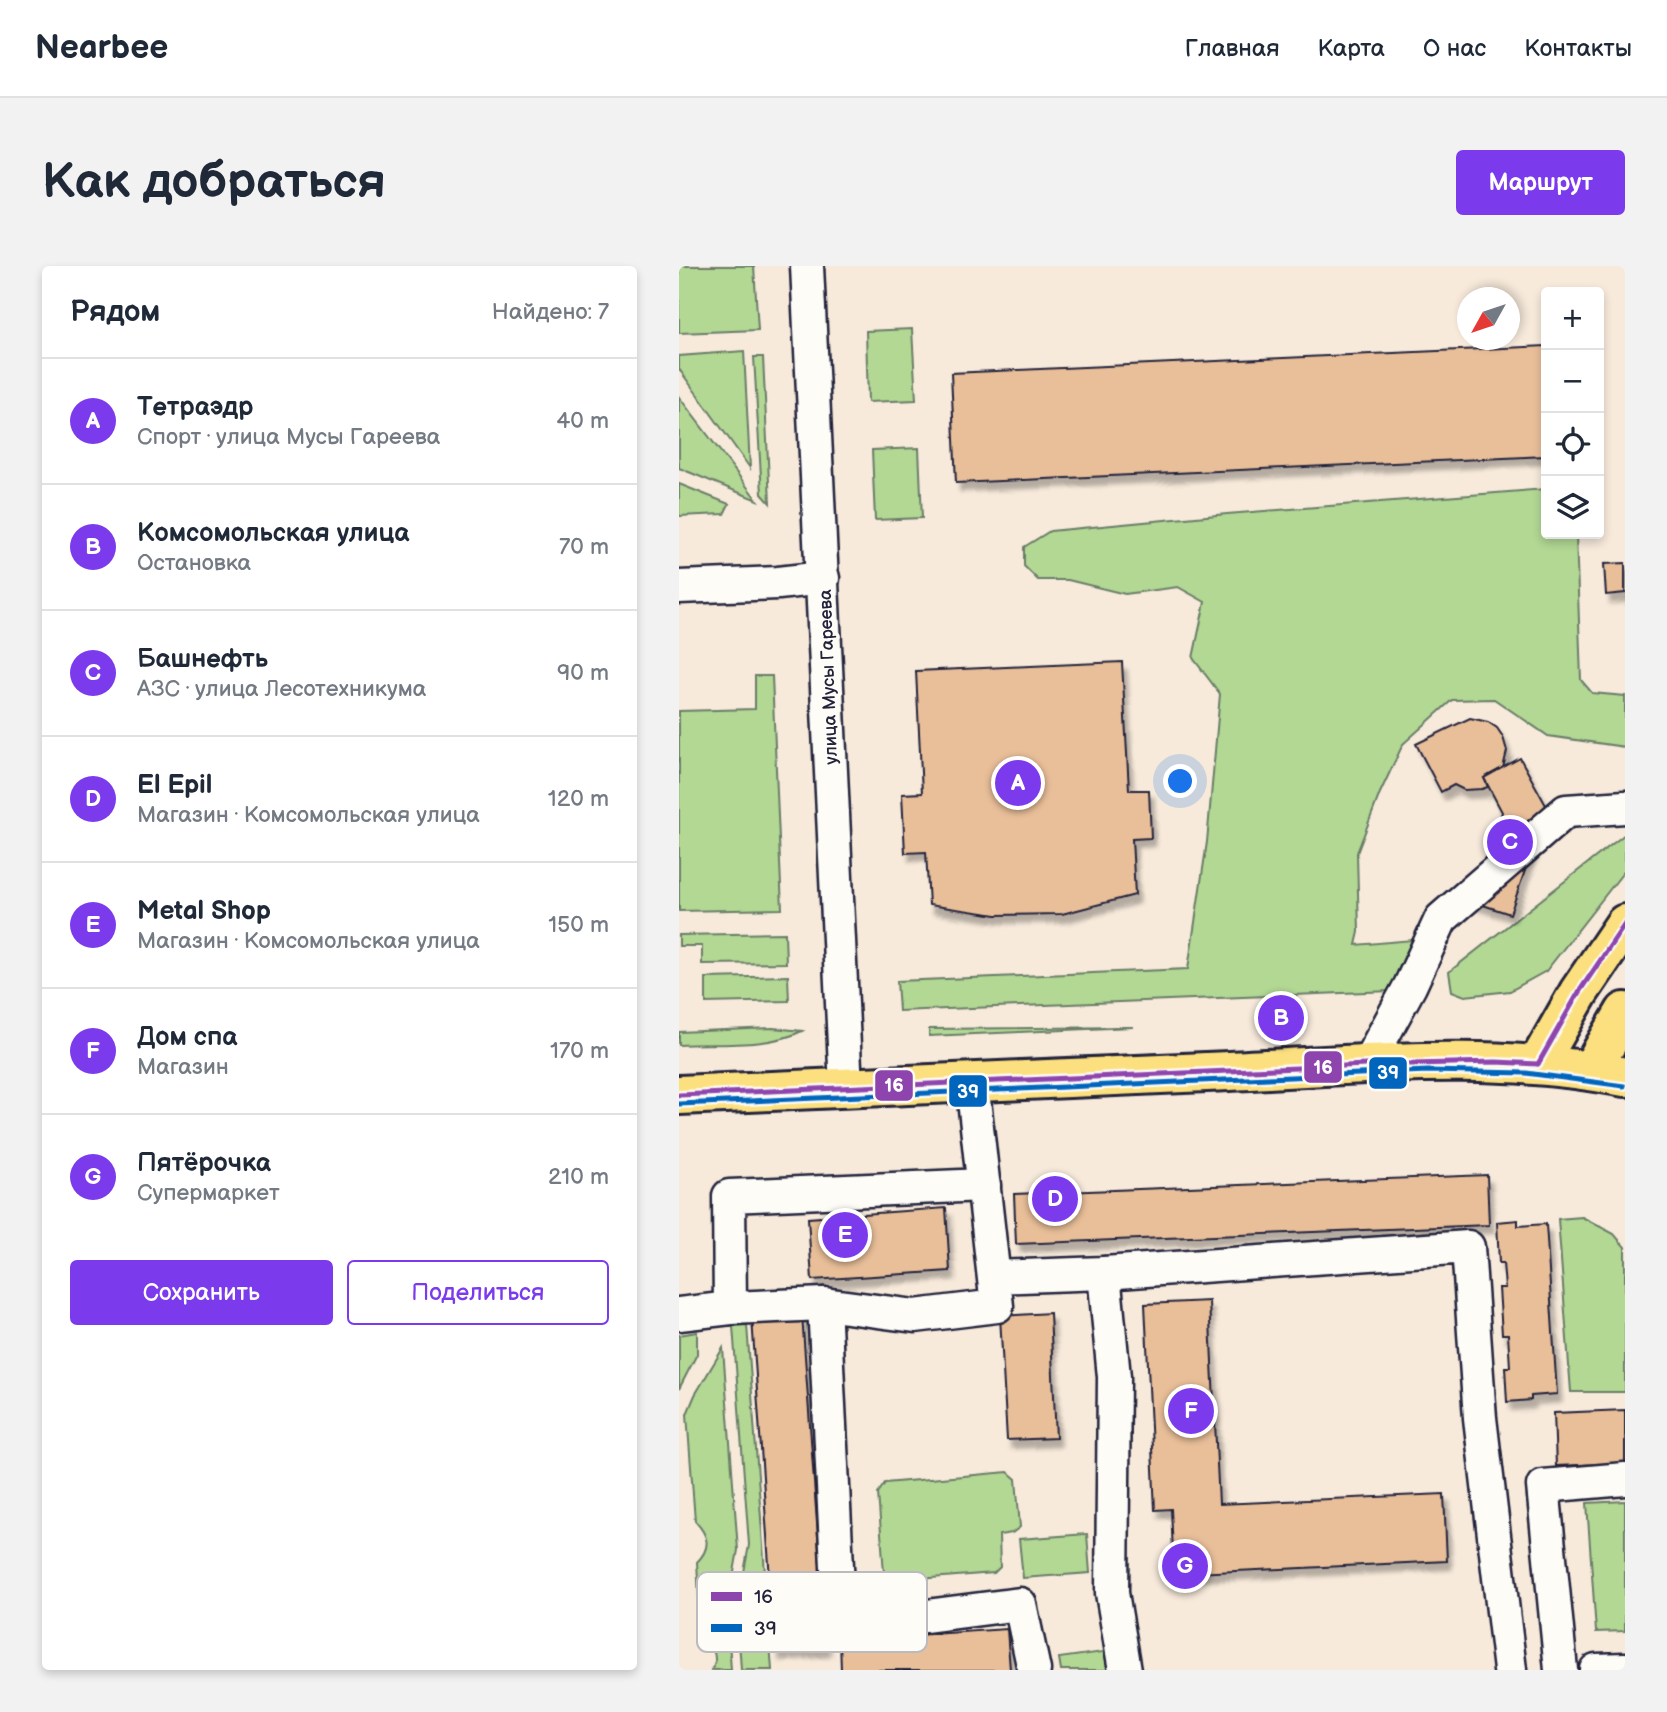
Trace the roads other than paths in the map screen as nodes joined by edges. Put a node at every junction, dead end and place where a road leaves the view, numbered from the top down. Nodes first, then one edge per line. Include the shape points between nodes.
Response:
1 (807, 266) edge
2 (823, 578) junction
3 (679, 587) edge
4 (1625, 807) edge
5 (1625, 924) edge
6 (1625, 1012) edge
7 (1538, 1064) junction
8 (1367, 1065) junction
9 (1608, 1074) edge
10 (972, 1082) junction
11 (846, 1088) junction
12 (679, 1095) edge
13 (984, 1185) junction
14 (1104, 1273) junction
15 (995, 1277) junction
16 (824, 1304) junction
17 (730, 1308) junction
18 (679, 1314) edge
19 (1625, 1479) edge
20 (1549, 1544) junction
21 (1496, 1549) junction
22 (837, 1572) edge
23 (927, 1616) edge
24 (1625, 1669) edge
25 (1034, 1670) edge
26 (1125, 1670) edge
27 (1510, 1670) edge
28 (1561, 1670) edge
29 (1595, 1670) edge

1 - 2 street, улица Мусы Гареева
2 - 3 street
2 - 11 street, улица Мусы Гареева
4 - 8 street via 1566,811 1441,919
5 - 7 main road
6 - 9 main road
7 - 8 main road
7 - 9 main road
8 - 10 main road
10 - 11 main road
10 - 13 street
11 - 12 main road
13 - 15 street
13 - 17 street via 729,1196
14 - 15 street
14 - 21 street via 1468,1247
14 - 26 street via 1114,1377 1112,1593
15 - 16 street via 997,1306 915,1315
16 - 17 street
16 - 22 street
17 - 18 street
19 - 20 street via 1543,1486
20 - 21 street
20 - 28 street
21 - 27 street
23 - 25 street via 1020,1605
24 - 29 street

